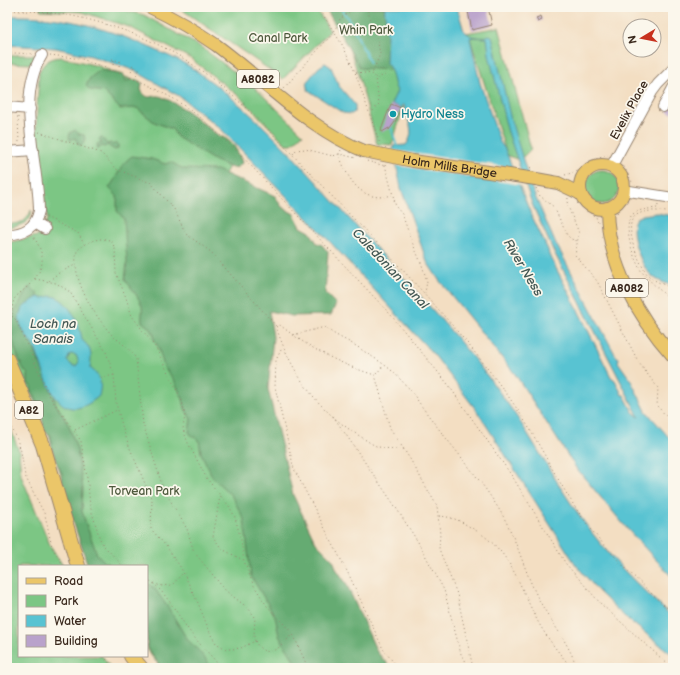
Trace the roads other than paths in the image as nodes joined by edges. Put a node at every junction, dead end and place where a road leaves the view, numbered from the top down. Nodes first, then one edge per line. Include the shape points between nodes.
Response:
1 (150, 7) edge
2 (42, 55) road end
3 (673, 69) edge
4 (653, 86) junction
5 (671, 91) edge
6 (7, 107) edge
7 (663, 107) dead end
8 (30, 109) junction
9 (33, 150) junction
10 (7, 152) edge
11 (613, 164) junction
12 (583, 176) junction
13 (558, 183) junction
14 (627, 190) junction
15 (576, 195) junction
16 (673, 198) edge
17 (607, 208) junction
18 (35, 223) junction
19 (45, 229) dead end
20 (7, 235) edge
21 (673, 356) edge
22 (7, 359) edge
23 (78, 565) edge
24 (132, 657) edge
25 (141, 668) edge

1 - 13 main road, Holm Mills Bridge / A8082, bridge via 215,45 319,128 361,155
2 - 8 street
3 - 4 street, Evelix Place
4 - 5 street
4 - 11 street, Evelix Place
5 - 7 street
6 - 8 street
8 - 9 street
9 - 10 street
9 - 18 street via 39,206
11 - 12 main road, A8082 via 592,167
11 - 14 main road
12 - 13 main road, A8082
12 - 15 main road
13 - 15 main road, A8082
14 - 16 street
14 - 17 main road via 618,201
15 - 17 main road, A8082 via 589,204
17 - 21 main road, A8082 via 619,269 630,294 648,326
18 - 19 street
18 - 20 street via 22,233
22 - 23 highway, A82 via 43,445
24 - 25 highway

